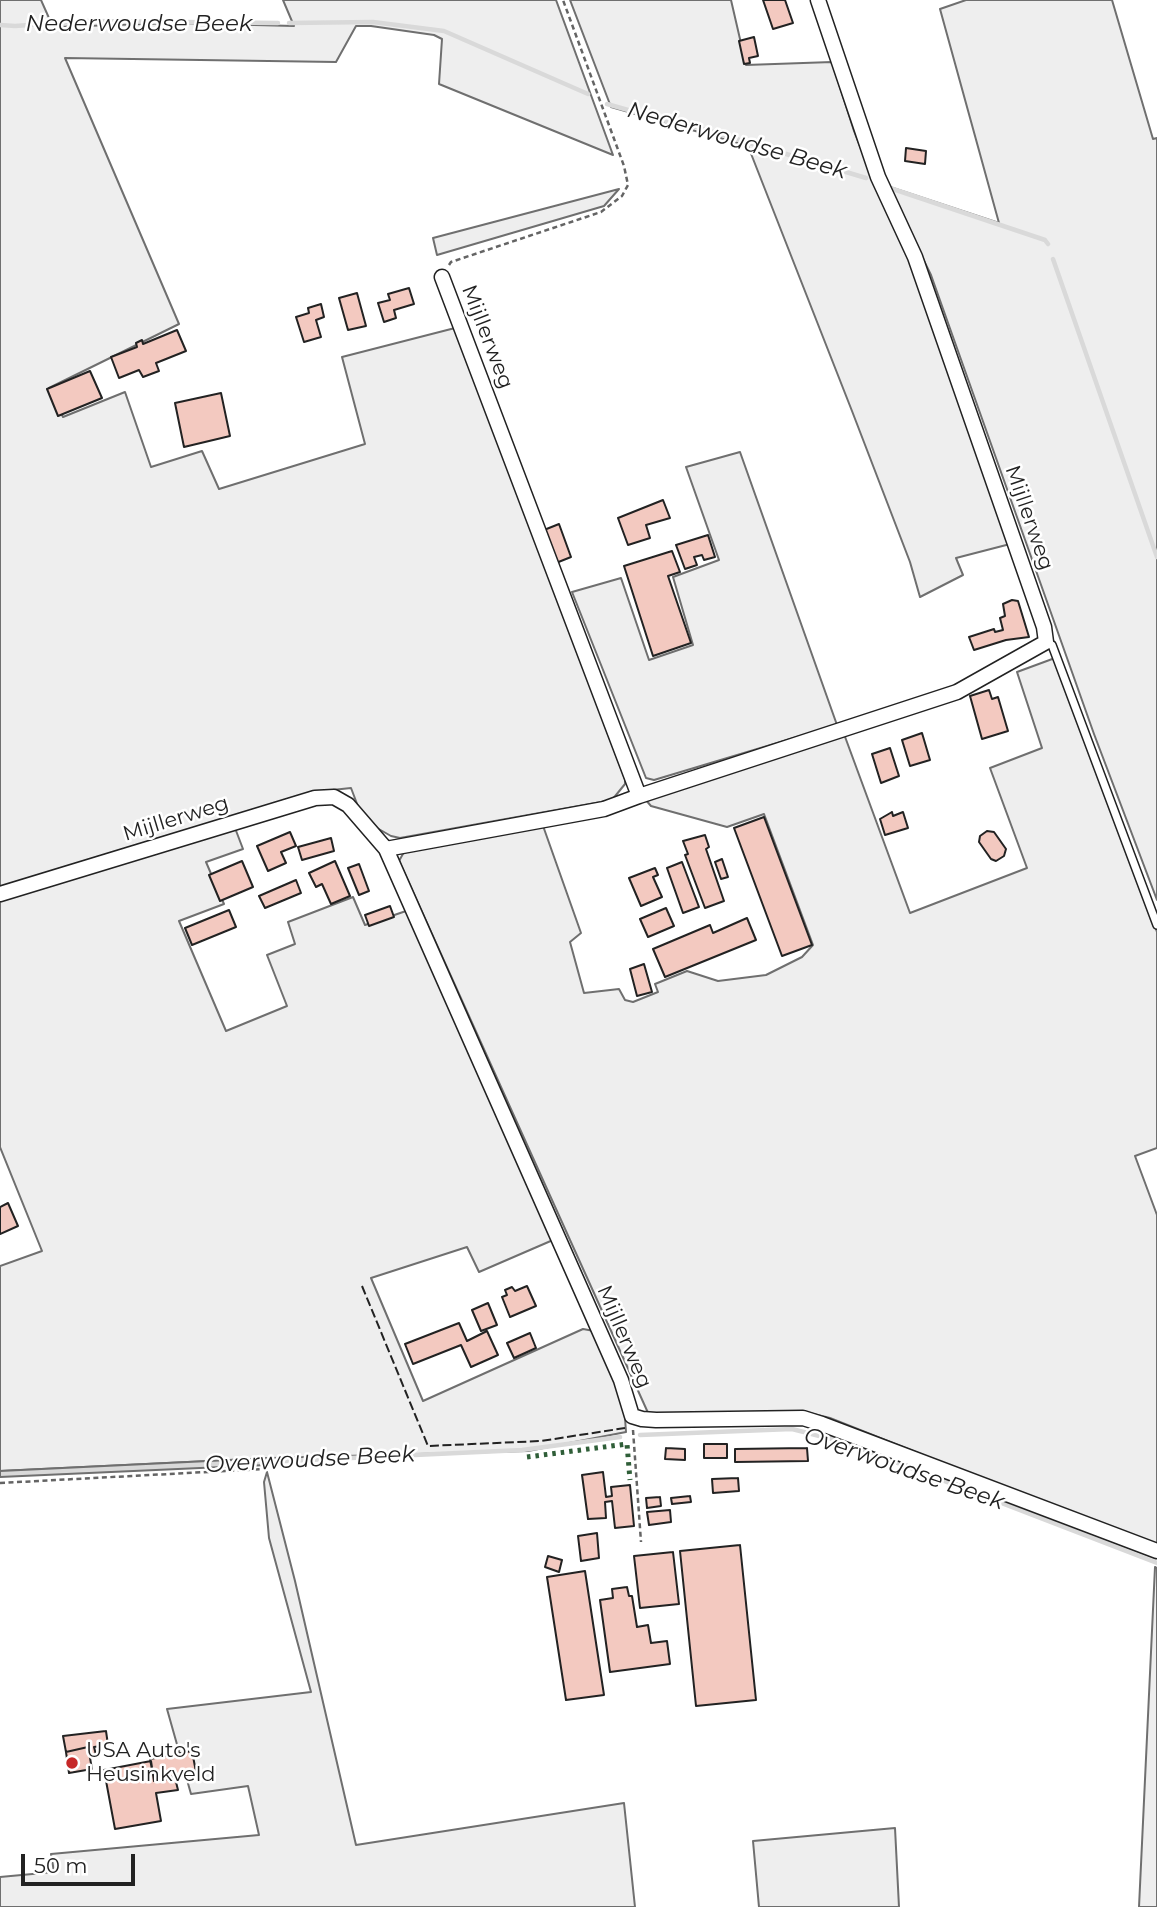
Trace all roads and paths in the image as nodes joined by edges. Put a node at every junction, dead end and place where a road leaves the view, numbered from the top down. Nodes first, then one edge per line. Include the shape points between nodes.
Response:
1 (563, 0) edge
2 (818, 0) edge
3 (442, 277) joint
4 (1046, 642) junction
5 (639, 796) junction
6 (386, 849) junction
7 (0, 894) edge
8 (1157, 925) edge
9 (633, 1428) dead end
10 (263, 1469) dead end
11 (0, 1483) edge
12 (640, 1542) dead end
13 (1157, 1551) edge

1 - 3 path, Mijllerweg via 628,185 622,196 601,212 452,262
2 - 4 street, Mijllerweg via 856,119 920,271
3 - 5 street, Mijllerweg
4 - 5 street via 957,692
4 - 8 lane via 1052,645
5 - 6 street via 604,808
6 - 7 street, Mijllerweg via 348,804 334,797 315,798
6 - 13 street, Mijllerweg via 621,1380 632,1416 822,1423
9 - 12 path
10 - 11 path

